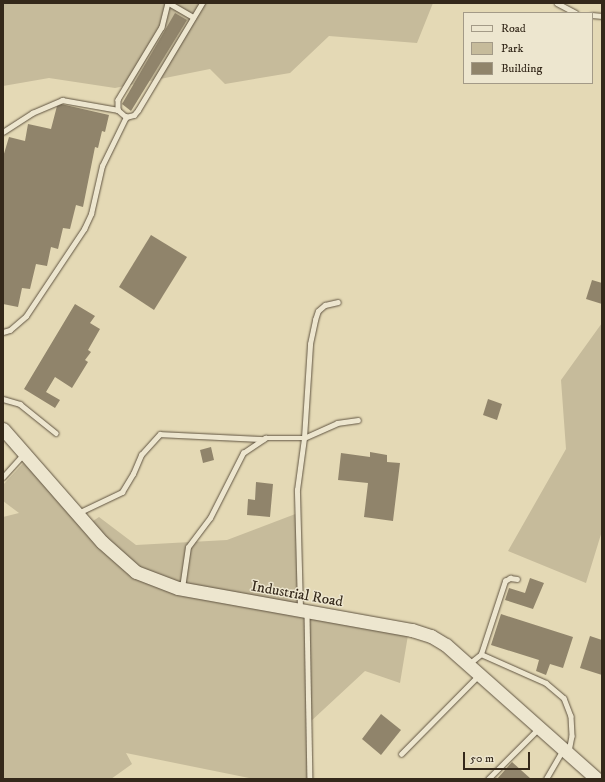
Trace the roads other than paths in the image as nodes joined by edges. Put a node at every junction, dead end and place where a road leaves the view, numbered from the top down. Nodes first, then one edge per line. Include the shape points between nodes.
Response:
1 (168, 3) edge
2 (202, 3) edge
3 (557, 3) edge
4 (574, 12) edge
5 (193, 17) junction
6 (118, 110) junction
7 (126, 117) junction
8 (3, 132) edge
9 (338, 302) dead end
10 (3, 332) edge
11 (3, 399) edge
12 (358, 420) dead end
13 (3, 429) edge
14 (56, 433) dead end
15 (264, 438) junction
16 (304, 438) junction
17 (25, 453) junction
18 (3, 477) edge
19 (78, 513) junction
20 (517, 578) dead end
21 (182, 588) junction
22 (304, 610) junction
23 (480, 654) junction
24 (468, 664) junction
25 (480, 674) junction
26 (539, 728) junction
27 (566, 751) junction
28 (401, 754) dead end
29 (590, 777) edge
30 (310, 779) edge
31 (488, 779) edge
32 (546, 779) edge

1 - 5 lane
1 - 6 lane via 162,27 118,100
2 - 5 lane
3 - 4 lane
5 - 7 lane via 138,110 134,115
6 - 7 lane
6 - 8 lane via 62,100 52,102
7 - 10 lane via 102,166 91,214 84,229 26,316 10,330
9 - 16 lane via 326,305 318,311 315,320 310,344
11 - 14 lane via 20,404
12 - 16 lane via 337,423
13 - 17 street, Industrial Road
15 - 16 lane
15 - 19 lane via 160,434 141,455 122,492
15 - 21 lane via 243,453 210,518 188,547
16 - 22 lane via 297,490
17 - 18 lane
17 - 19 street, Industrial Road
19 - 21 street, Industrial Road via 102,542 136,572
20 - 23 lane via 505,581
21 - 22 street, Industrial Road
22 - 24 street, Industrial Road via 422,632 446,645
22 - 30 lane
23 - 24 lane
23 - 27 lane via 546,683 564,698 571,716 572,736
24 - 25 street, Industrial Road
25 - 26 street, Industrial Road
25 - 28 lane
26 - 27 street, Industrial Road
26 - 31 lane
27 - 29 street, Industrial Road
27 - 32 lane

